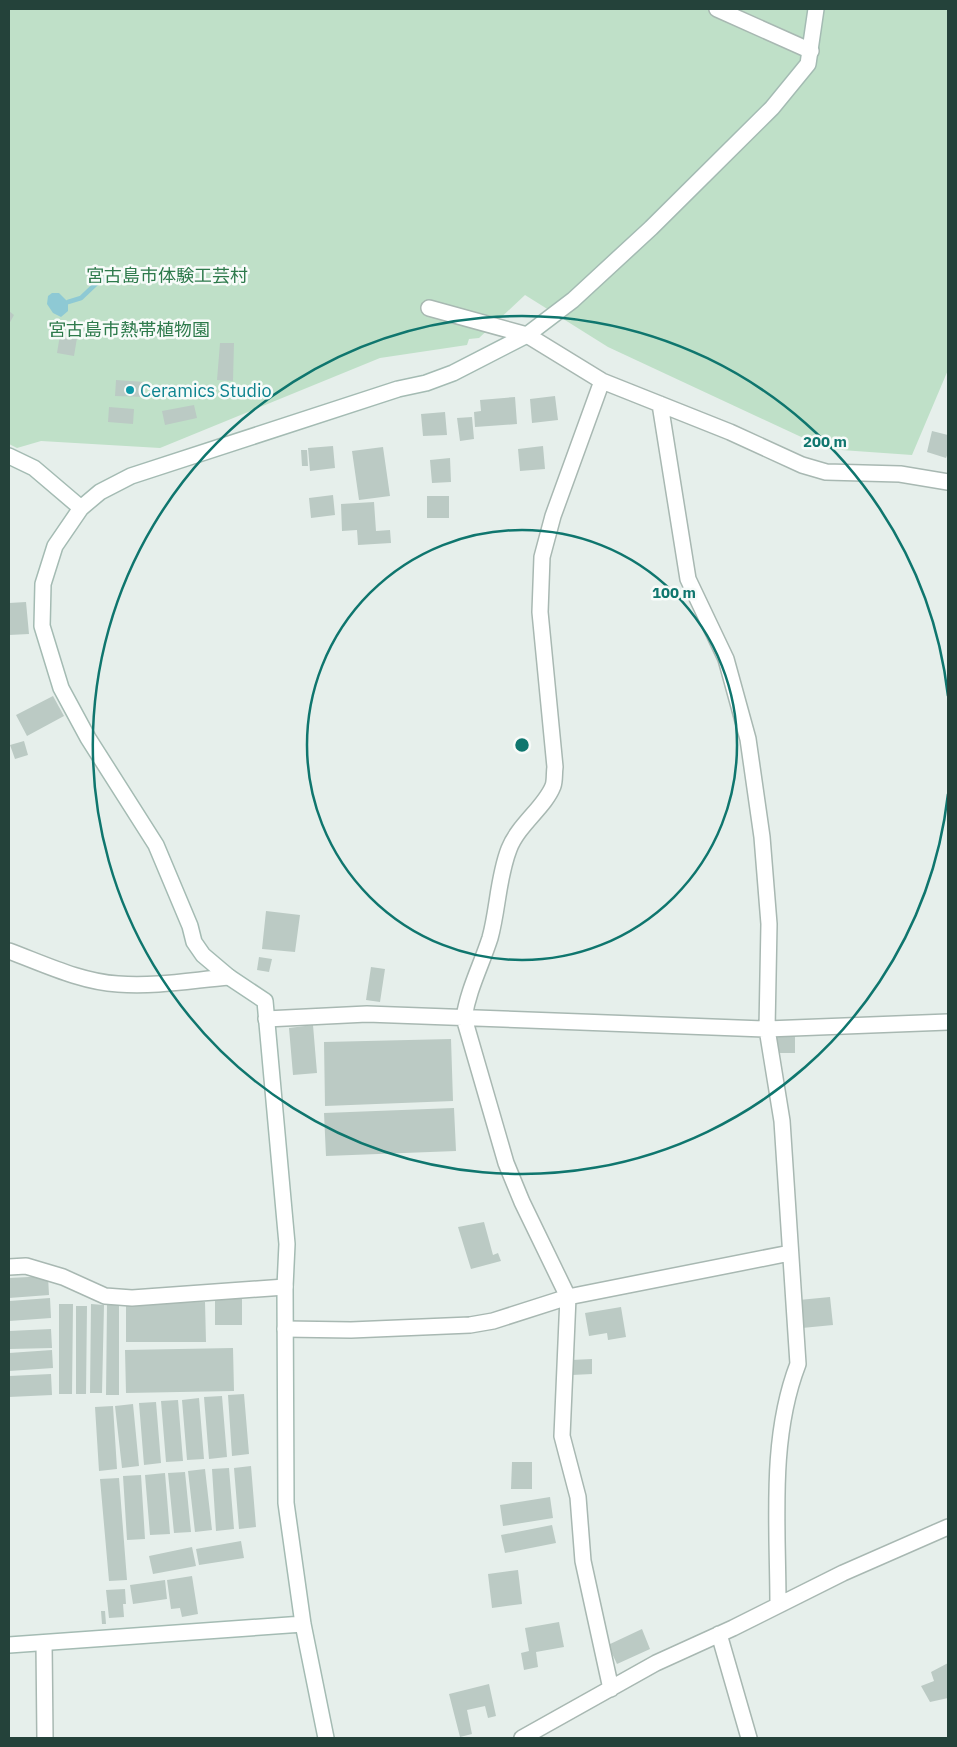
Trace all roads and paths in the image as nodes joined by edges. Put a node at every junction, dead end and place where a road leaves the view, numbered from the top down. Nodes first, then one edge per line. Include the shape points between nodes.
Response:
1 (717, 9) edge
2 (816, 9) edge
3 (811, 50) junction
4 (429, 308) dead end
5 (527, 334) junction
6 (602, 381) junction
7 (660, 404) junction
8 (9, 456) edge
9 (948, 482) edge
10 (81, 508) junction
11 (9, 952) edge
12 (229, 977) junction
13 (464, 1018) junction
14 (266, 1019) junction
15 (948, 1022) edge
16 (767, 1029) junction
17 (790, 1253) junction
18 (9, 1267) edge
19 (285, 1286) junction
20 (568, 1297) junction
21 (285, 1328) junction
22 (948, 1527) edge
23 (778, 1605) junction
24 (303, 1624) junction
25 (718, 1634) junction
26 (44, 1643) junction
27 (9, 1646) edge
28 (611, 1689) junction
29 (45, 1738) edge
30 (326, 1738) edge
31 (522, 1738) edge
32 (749, 1738) edge

1 - 3 street
2 - 3 street
3 - 5 street via 808,64 772,108 729,152 573,300
4 - 5 street
5 - 6 street
5 - 10 street via 453,373 426,383 398,389 132,476 100,492
6 - 7 street
6 - 13 street via 552,516 542,558 540,612 555,767 553,786 526,820 510,848 499,885 490,938 466,1000
7 - 9 street via 802,465 826,472 900,474
7 - 16 street via 688,579 726,659 748,740 762,837 769,924
8 - 10 street via 34,468
10 - 12 street via 55,546 43,584 42,626 61,688 88,738 156,846 194,942 203,956
11 - 12 street via 82,977 118,984
12 - 14 street via 265,1001
13 - 14 street via 367,1014
13 - 16 street
13 - 20 street via 506,1163
14 - 19 street via 287,1244
15 - 16 street
16 - 17 street via 782,1121
17 - 20 street
17 - 23 street via 798,1364 789,1386 778,1465
18 - 19 street via 26,1266 64,1277 105,1296 132,1298
19 - 21 street
20 - 21 street via 470,1326 351,1330
20 - 28 street via 562,1436 578,1497 583,1561
21 - 24 street via 286,1503
22 - 23 street
23 - 25 street
24 - 26 street
24 - 30 street
25 - 28 street via 656,1663
25 - 32 street
26 - 27 street
26 - 29 street
28 - 31 street

